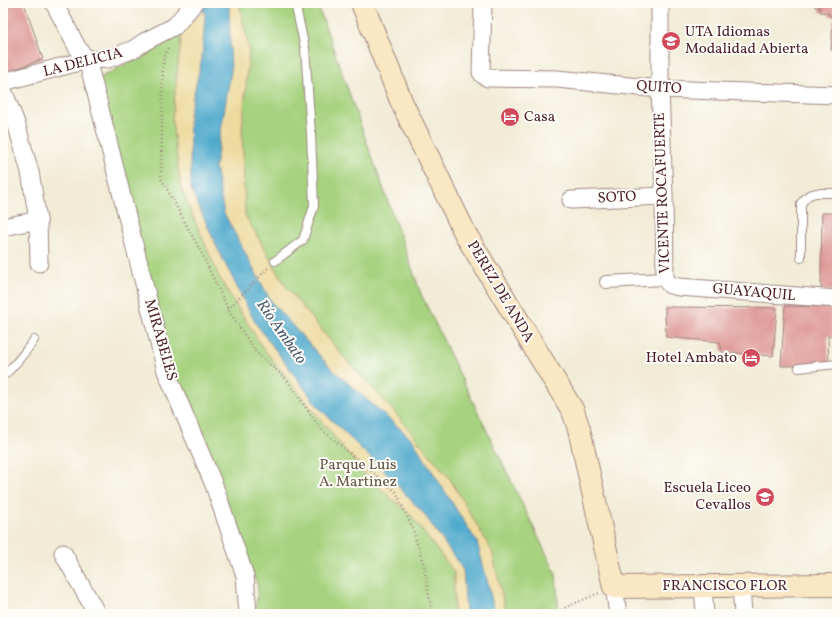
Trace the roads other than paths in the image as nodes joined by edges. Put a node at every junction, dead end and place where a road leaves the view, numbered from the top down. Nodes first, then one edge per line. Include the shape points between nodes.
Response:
1 (54, 3) edge
2 (194, 3) edge
3 (295, 3) edge
4 (362, 3) edge
5 (483, 3) edge
6 (660, 3) edge
7 (87, 60) junction
8 (3, 82) edge
9 (660, 89) junction
10 (3, 90) edge
11 (837, 95) edge
12 (837, 193) edge
13 (664, 196) junction
14 (570, 200) dead end
15 (38, 220) junction
16 (3, 227) edge
17 (801, 258) dead end
18 (275, 261) road end
19 (39, 263) dead end
20 (606, 282) dead end
21 (668, 282) junction
22 (837, 299) edge
23 (34, 340) dead end
24 (837, 364) edge
25 (799, 368) dead end
26 (3, 376) edge
27 (63, 553) dead end
28 (837, 585) edge
29 (703, 586) junction
30 (741, 586) junction
31 (614, 587) junction
32 (97, 614) edge
33 (248, 614) edge
34 (618, 614) edge
35 (705, 614) edge
36 (743, 614) edge

1 - 7 street via 77,47
2 - 7 street, LA DELICIA via 175,26 134,49 108,59
3 - 18 lane via 305,48 314,206 303,240
4 - 31 main road, PEREZ DE ANDA via 402,103 466,235 573,411
5 - 9 street, QUITO via 481,72 488,78 557,79
6 - 9 street, VICENTE ROCAFUERTE
7 - 8 street, LA DELICIA
7 - 33 street, MIRABELES via 166,372 214,485 245,576
9 - 11 street, QUITO
9 - 13 street, VICENTE ROCAFUERTE
10 - 15 street via 28,165
12 - 17 lane via 808,195 801,203
13 - 14 street, SOTO
13 - 21 street, VICENTE ROCAFUERTE
15 - 16 street
15 - 19 street
20 - 21 street
21 - 22 street, GUAYAQUIL via 694,288
23 - 26 lane
24 - 25 lane
27 - 32 street
28 - 30 main road, FRANCISCO FLOR
29 - 30 main road, FRANCISCO FLOR
29 - 31 main road, FRANCISCO FLOR
29 - 35 street
30 - 36 street
31 - 34 street

